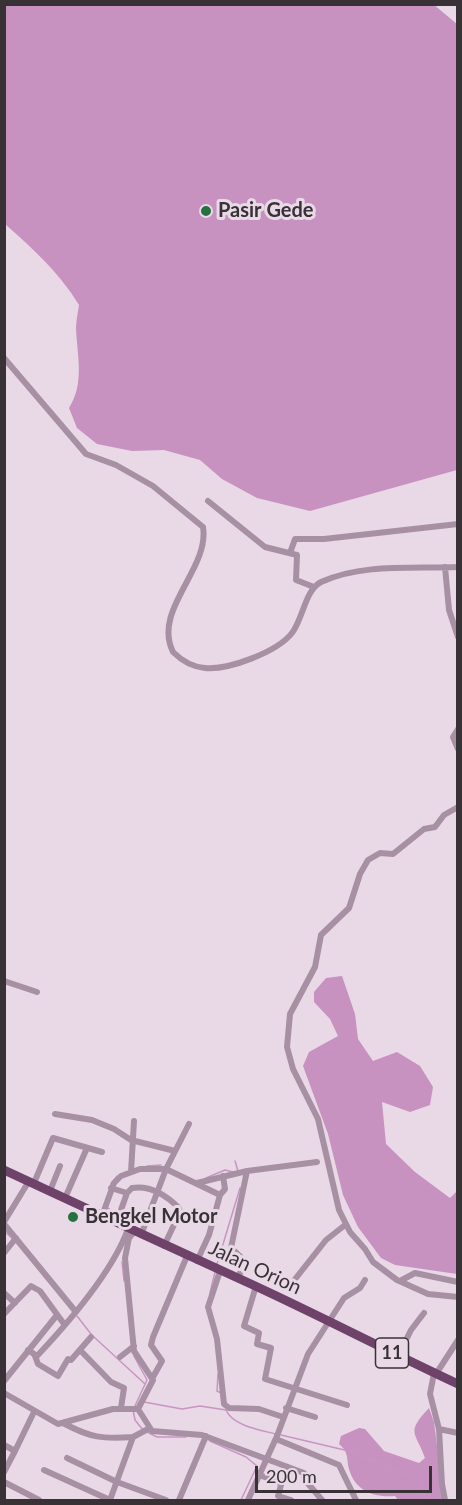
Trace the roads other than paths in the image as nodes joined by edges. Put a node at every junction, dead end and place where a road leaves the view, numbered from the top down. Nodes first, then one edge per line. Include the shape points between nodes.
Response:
1 (4, 358) edge
2 (208, 501) dead end
3 (458, 524) edge
4 (290, 553) junction
5 (445, 567) junction
6 (458, 567) edge
7 (314, 587) junction
8 (458, 637) edge
9 (458, 729) edge
10 (458, 749) edge
11 (458, 807) edge
12 (4, 981) edge
13 (37, 992) dead end
14 (55, 1114) dead end
15 (134, 1121) dead end
16 (189, 1124) dead end
17 (131, 1140) junction
18 (87, 1148) junction
19 (175, 1150) junction
20 (102, 1152) dead end
21 (317, 1162) dead end
22 (60, 1166) dead end
23 (166, 1169) junction
24 (4, 1170) edge
25 (246, 1171) junction
26 (131, 1172) junction
27 (223, 1176) junction
28 (31, 1182) junction
29 (197, 1183) junction
30 (111, 1188) junction
31 (50, 1191) junction
32 (157, 1192) junction
33 (127, 1193) junction
34 (220, 1195) junction
35 (65, 1198) junction
36 (102, 1216) junction
37 (5, 1220) edge
38 (117, 1221) junction
39 (345, 1225) junction
40 (133, 1231) junction
41 (15, 1240) junction
42 (164, 1246) junction
43 (4, 1252) edge
44 (187, 1256) junction
45 (197, 1261) junction
46 (218, 1270) junction
47 (238, 1278) junction
48 (365, 1280) dead end
49 (400, 1281) junction
50 (458, 1282) edge
51 (292, 1283) dead end
52 (256, 1286) junction
53 (4, 1293) edge
54 (458, 1297) edge
55 (15, 1303) junction
56 (75, 1313) junction
57 (424, 1313) dead end
58 (4, 1314) edge
59 (57, 1315) junction
60 (327, 1322) junction
61 (64, 1324) junction
62 (91, 1337) dead end
63 (458, 1340) edge
64 (134, 1347) junction
65 (28, 1350) junction
66 (80, 1350) junction
67 (34, 1356) junction
68 (399, 1356) junction
69 (120, 1357) dead end
70 (435, 1373) junction
71 (153, 1377) junction
72 (4, 1381) edge
73 (458, 1384) edge
74 (293, 1388) junction
75 (4, 1393) edge
76 (139, 1405) junction
77 (347, 1405) dead end
78 (121, 1408) junction
79 (286, 1408) junction
80 (33, 1412) junction
81 (283, 1417) junction
82 (315, 1417) dead end
83 (63, 1423) junction
84 (439, 1429) junction
85 (146, 1430) junction
86 (458, 1433) edge
87 (277, 1435) junction
88 (133, 1437) junction
89 (205, 1438) junction
90 (4, 1445) edge
91 (15, 1451) junction
92 (67, 1458) dead end
93 (265, 1460) junction
94 (44, 1470) dead end
95 (4, 1472) edge
96 (258, 1475) junction
97 (4, 1482) edge
98 (117, 1482) junction
99 (39, 1500) edge
100 (110, 1500) edge
101 (166, 1500) edge
102 (179, 1500) edge
103 (248, 1500) edge
104 (291, 1500) edge
105 (322, 1500) edge
106 (356, 1500) edge
107 (446, 1500) edge

1 - 7 street via 86,454 116,465 153,486 202,527 201,547 169,625 170,645 177,656 198,667 214,668 275,648 294,631
2 - 4 street via 265,547
3 - 4 street via 295,539
4 - 7 street via 297,556 296,580
5 - 6 street
5 - 7 street via 349,573
5 - 8 street via 449,610
9 - 10 street via 453,737
11 - 39 street via 393,854 379,853 367,861 349,908 321,935 315,967 290,1014 289,1057 318,1119
12 - 13 street
14 - 17 street via 104,1124
15 - 17 street
16 - 19 street
17 - 19 street
17 - 26 street
18 - 20 street
18 - 28 street via 53,1138
18 - 35 street
19 - 23 street
21 - 25 street
22 - 31 street
23 - 26 street via 152,1167
23 - 29 street
23 - 32 street
24 - 28 highway, Jalan Orion / 11
25 - 27 street
25 - 47 street via 231,1248 245,1261
26 - 30 street via 117,1179
27 - 29 street
27 - 34 street via 226,1186
28 - 31 highway, Jalan Orion / 11
28 - 37 street
29 - 34 street
30 - 33 street
30 - 36 street
31 - 35 highway, Jalan Orion / 11
32 - 33 street via 138,1187
32 - 40 street
32 - 42 street via 179,1208
33 - 38 street
34 - 45 street
35 - 36 highway, Jalan Orion / 11
36 - 38 highway, Jalan Orion / 11
37 - 41 street
38 - 40 highway, Jalan Orion / 11
39 - 49 street via 373,1262
39 - 51 street via 326,1240
40 - 42 highway, Jalan Orion / 11
40 - 56 street
40 - 64 street via 125,1258
41 - 43 street
41 - 56 street
42 - 44 highway, Jalan Orion / 11
44 - 45 highway, Jalan Orion / 11
44 - 71 street via 153,1337 151,1346 162,1361
45 - 46 highway, Jalan Orion / 11
46 - 47 highway, Jalan Orion / 11
46 - 81 street via 208,1307 217,1339 224,1404
47 - 52 highway, Jalan Orion / 11
48 - 60 street
49 - 50 street via 415,1273
49 - 54 street via 428,1294
52 - 60 highway, Jalan Orion / 11
52 - 74 street via 244,1328 259,1333 257,1344 272,1348 265,1379
53 - 55 street
55 - 58 street
55 - 59 street via 31,1286 40,1291
56 - 61 street
57 - 68 street
59 - 61 street
59 - 65 street
60 - 68 highway, 11
60 - 74 street
61 - 67 street
62 - 66 street
63 - 70 street
64 - 69 street
64 - 71 street
65 - 67 street
65 - 72 street
66 - 67 street via 68,1359 58,1376
66 - 78 street via 111,1382 124,1388
68 - 70 highway, 11
70 - 73 highway, 11
70 - 84 street via 430,1397
71 - 76 street
74 - 77 street
74 - 79 street
75 - 80 street
76 - 78 street
76 - 85 street
78 - 83 street
79 - 81 street
79 - 82 street
80 - 83 street via 56,1424
80 - 91 street
81 - 87 street
83 - 88 street via 88,1436
84 - 86 street
84 - 107 street
85 - 88 street
85 - 89 street
87 - 93 street
87 - 106 street via 339,1465
88 - 98 street
89 - 93 street
89 - 102 street
90 - 91 street
91 - 95 street
92 - 98 street
93 - 96 street
93 - 105 street via 304,1473 305,1480
94 - 100 street
96 - 103 street
96 - 104 street via 279,1482 278,1496
97 - 99 street
98 - 100 street
98 - 101 street

